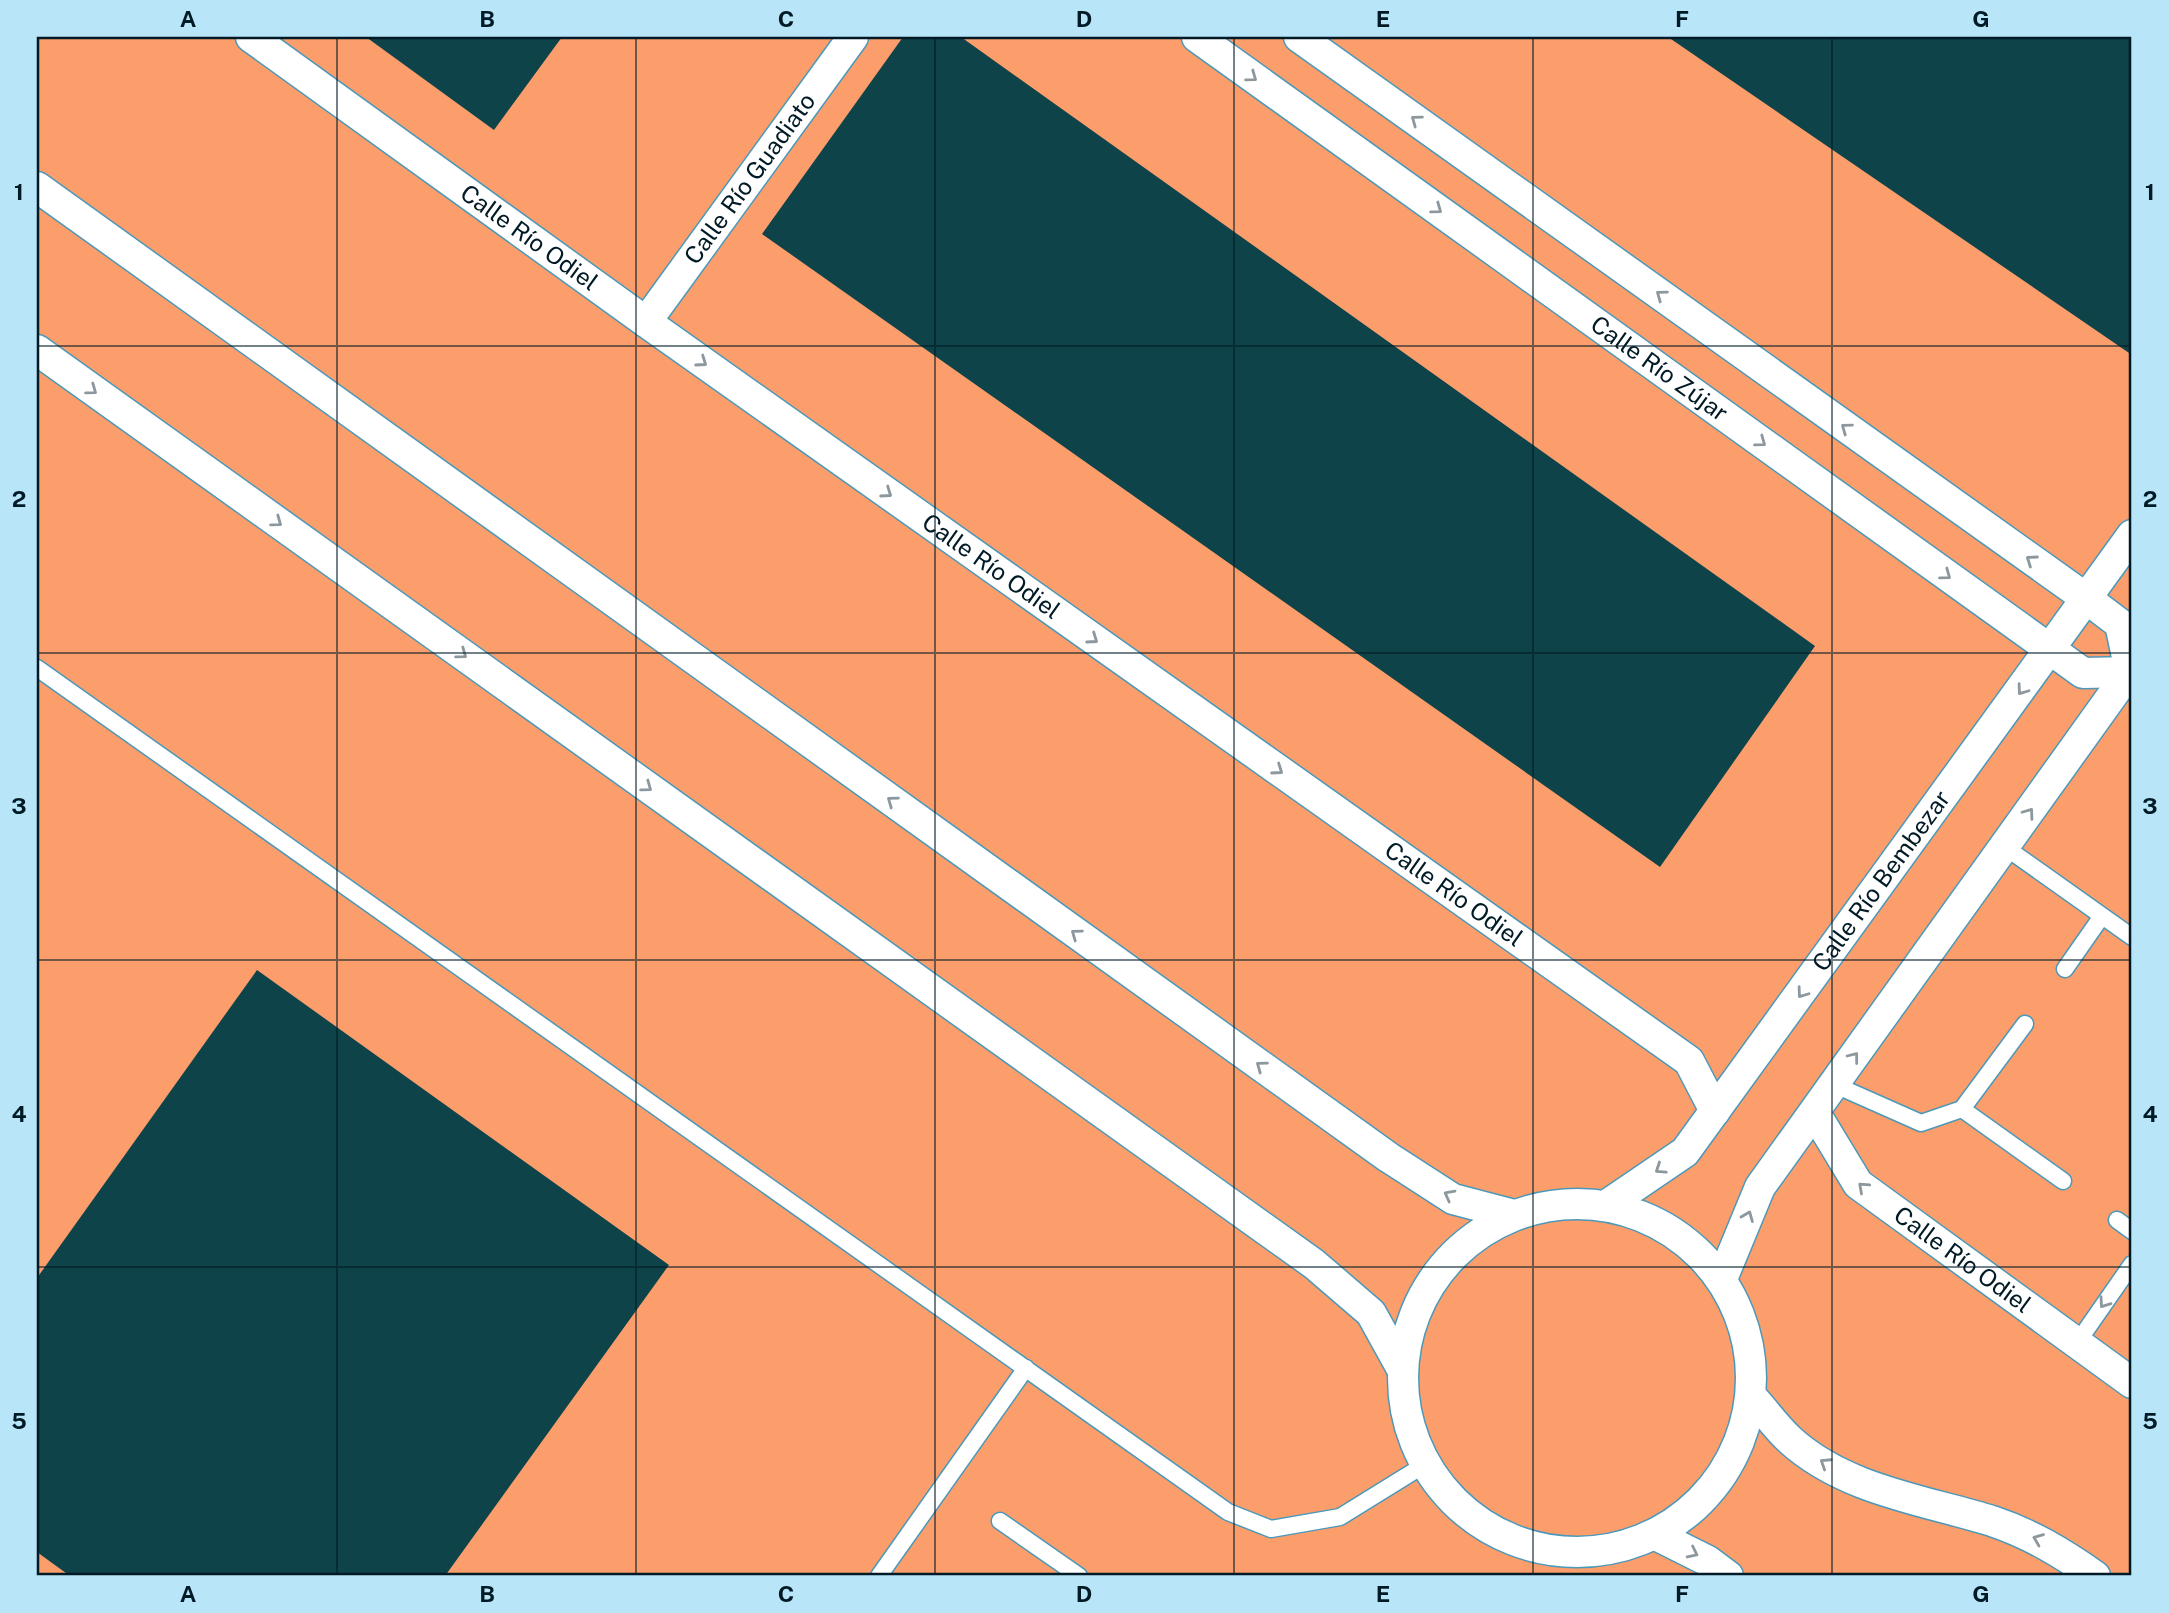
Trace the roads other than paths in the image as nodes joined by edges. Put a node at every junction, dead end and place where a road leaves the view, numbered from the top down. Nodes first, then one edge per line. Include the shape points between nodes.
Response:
1 (250, 37) edge
2 (853, 37) edge
3 (1197, 37) edge
4 (1299, 37) edge
5 (37, 187) edge
6 (646, 322) junction
7 (37, 350) edge
8 (2132, 535) edge
9 (2087, 599) junction
10 (2051, 650) junction
11 (37, 668) edge
12 (2132, 670) edge
13 (2005, 847) junction
14 (2102, 916) junction
15 (2132, 937) edge
16 (2064, 969) dead end
17 (2025, 1024) dead end
18 (1833, 1084) junction
19 (1962, 1109) junction
20 (1715, 1111) junction
21 (1815, 1113) junction
22 (2063, 1181) dead end
23 (1607, 1205) junction
24 (1514, 1214) junction
25 (2117, 1220) dead end
26 (2132, 1231) edge
27 (2132, 1264) edge
28 (1722, 1279) junction
29 (2077, 1343) junction
30 (1026, 1368) junction
31 (1402, 1369) junction
32 (2132, 1383) edge
33 (1751, 1396) junction
34 (1424, 1465) junction
35 (1000, 1521) dead end
36 (1656, 1535) junction
37 (879, 1576) edge
38 (1079, 1576) edge
39 (1728, 1576) edge
40 (2095, 1576) edge

1 - 6 street, Calle Río Odiel
2 - 6 street, Calle Río Guadiato
3 -> 10 street, Calle Río Zújar
9 -> 4 street
24 -> 5 street via 1453,1199 1388,1157
6 -> 20 street, Calle Río Odiel via 1689,1061
7 -> 31 street via 1314,1264 1371,1313
8 - 9 street, Calle Río Bembezar
9 - 10 street, Calle Río Bembezar
9 - 12 street via 2120,624
10 - 12 street, Calle Río Zújar via 2083,673
10 -> 20 street, Calle Río Bembezar
11 - 30 lane
13 -> 12 street
13 - 14 lane
18 -> 13 street
14 - 15 lane
14 - 16 lane
17 - 19 lane
18 - 19 lane via 1921,1123
18 - 21 street
19 - 22 lane
20 -> 23 street, Calle Río Bembezar via 1685,1153
28 -> 21 street via 1760,1187
29 -> 21 street, Calle Río Odiel via 1858,1184
23 - 24 street via 1560,1203
23 - 28 street via 1652,1219 1691,1244
24 - 31 street via 1470,1239 1435,1275 1411,1320
25 - 26 lane
27 -> 29 lane
28 - 33 street via 1747,1335
29 - 32 street, Calle Río Odiel
30 - 34 lane via 1228,1512 1271,1529 1340,1517
30 - 37 lane
31 - 34 street via 1406,1419
33 - 36 street via 1741,1438 1721,1477 1692,1510
40 -> 33 street via 2039,1540 1842,1474 1791,1441
34 - 36 street via 1453,1503 1490,1531 1528,1547 1569,1554 1613,1550
35 - 38 lane
36 -> 39 street via 1708,1560

